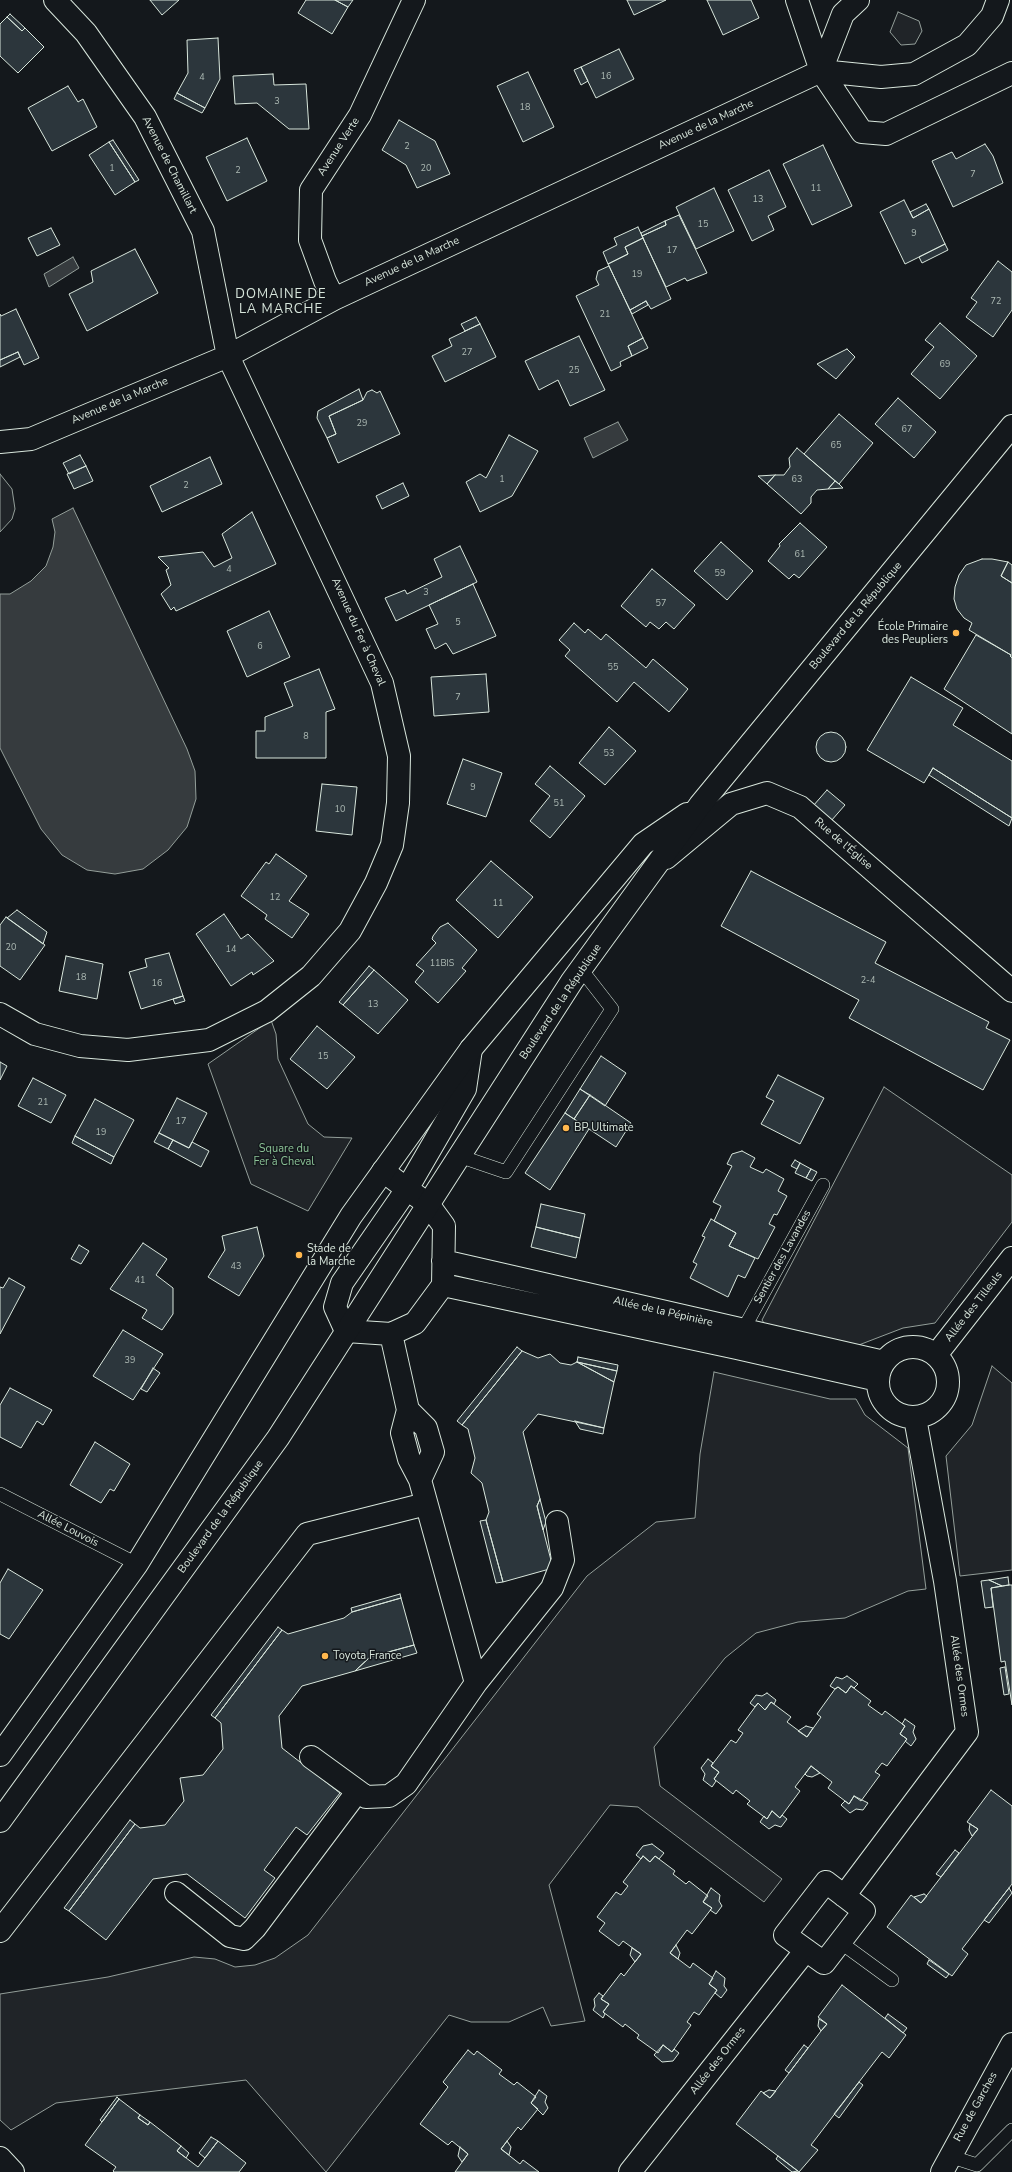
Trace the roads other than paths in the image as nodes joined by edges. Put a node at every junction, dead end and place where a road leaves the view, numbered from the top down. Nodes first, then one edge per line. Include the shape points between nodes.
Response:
1 (56, 0) edge
2 (414, 0) edge
3 (798, 0) edge
4 (858, 0) edge
5 (998, 0) edge
6 (821, 71) junction
7 (1012, 73) edge
8 (334, 299) junction
9 (228, 356) junction
10 (1012, 426) edge
11 (0, 442) edge
12 (700, 805) junction
13 (658, 864) junction
14 (581, 969) junction
15 (1012, 991) edge
16 (0, 1014) edge
17 (470, 1049) junction
18 (459, 1156) junction
19 (383, 1171) junction
20 (823, 1185) dead end
21 (406, 1189) junction
22 (428, 1204) junction
23 (1012, 1258) edge
24 (443, 1261) junction
25 (443, 1285) junction
26 (346, 1331) junction
27 (391, 1334) junction
28 (740, 1339) junction
29 (936, 1356) junction
30 (881, 1371) junction
31 (915, 1418) junction
32 (0, 1494) edge
33 (426, 1504) junction
34 (557, 1522) dead end
35 (136, 1564) junction
36 (476, 1683) junction
37 (0, 1754) edge
38 (311, 1757) dead end
39 (358, 1792) junction
40 (0, 1821) edge
41 (176, 1893) dead end
42 (844, 1896) junction
43 (4, 1934) edge
44 (840, 1942) junction
45 (806, 1950) junction
46 (892, 1980) dead end
47 (1012, 2044) edge
48 (1012, 2130) edge
49 (0, 2158) edge
50 (946, 2164) edge
51 (13, 2172) edge
52 (630, 2172) edge

1 - 9 street, Avenue de Chamillart via 86,34 145,117 203,231
2 - 8 street, Avenue Verte via 360,115 311,190 310,240 324,281
3 - 6 street
4 - 6 street via 842,14
5 - 6 street, Avenue de la Marche via 992,16 967,45 914,74 882,76
6 - 7 street via 862,132 886,134
6 - 8 street, Avenue de la Marche
8 - 9 street, Avenue de la Marche
9 - 11 street, Avenue de la Marche via 31,439
9 - 16 street, Avenue du Fer à Cheval via 382,683 399,756 398,803 392,845 376,883 350,931 311,976 267,1011 209,1040 128,1050 80,1046 35,1034
10 - 12 street, Boulevard de la République
12 - 13 street, Boulevard de la République
12 - 17 street, Boulevard de la République via 643,844
13 - 14 street, Boulevard de la République
13 - 15 street, Rue de l'Église via 731,804 767,793 800,807
14 - 18 street, Boulevard de la République
14 - 18 lane via 612,1009 506,1172
17 - 19 street, Boulevard de la République
17 - 21 street via 465,1089
18 - 22 street, Boulevard de la République
19 - 21 street
19 - 35 street, Boulevard de la République via 351,1216
20 - 28 lane, Sentier des Lavandes
21 - 22 street
21 - 26 street via 342,1283 336,1307
22 - 24 street via 444,1226
22 - 26 street, Boulevard de la République
23 - 29 street, Allée des Tilleuls
24 - 25 street
24 - 28 street, Allée de la Pépinière
25 - 27 street via 415,1323
25 - 28 street, Allée de la Pépinière
26 - 27 street
26 - 40 street, Boulevard de la République via 278,1438
27 - 33 street via 408,1410 402,1433 409,1459 420,1480
28 - 30 street, Allée de la Pépinière
29 - 30 street via 918,1347 908,1347 895,1352
29 - 31 street via 943,1365 948,1388 937,1408 927,1415
30 - 31 street via 879,1392 884,1403 893,1412
31 - 42 street, Allée des Ormes via 945,1581 967,1732
32 - 35 lane, Allée Louvois
33 - 36 street
33 - 43 street via 307,1534
34 - 36 street via 563,1560 552,1588
35 - 37 street, Boulevard de la République
36 - 39 street via 406,1784 389,1796 366,1797
38 - 39 street
39 - 41 street via 244,1939 230,1936
42 - 44 street via 864,1911
42 - 45 street via 826,1882 785,1935
44 - 45 street via 824,1963
44 - 46 lane
45 - 52 street, Allée des Ormes
47 - 50 street, Rue de Garches
48 - 50 lane via 977,2165
49 - 51 street

